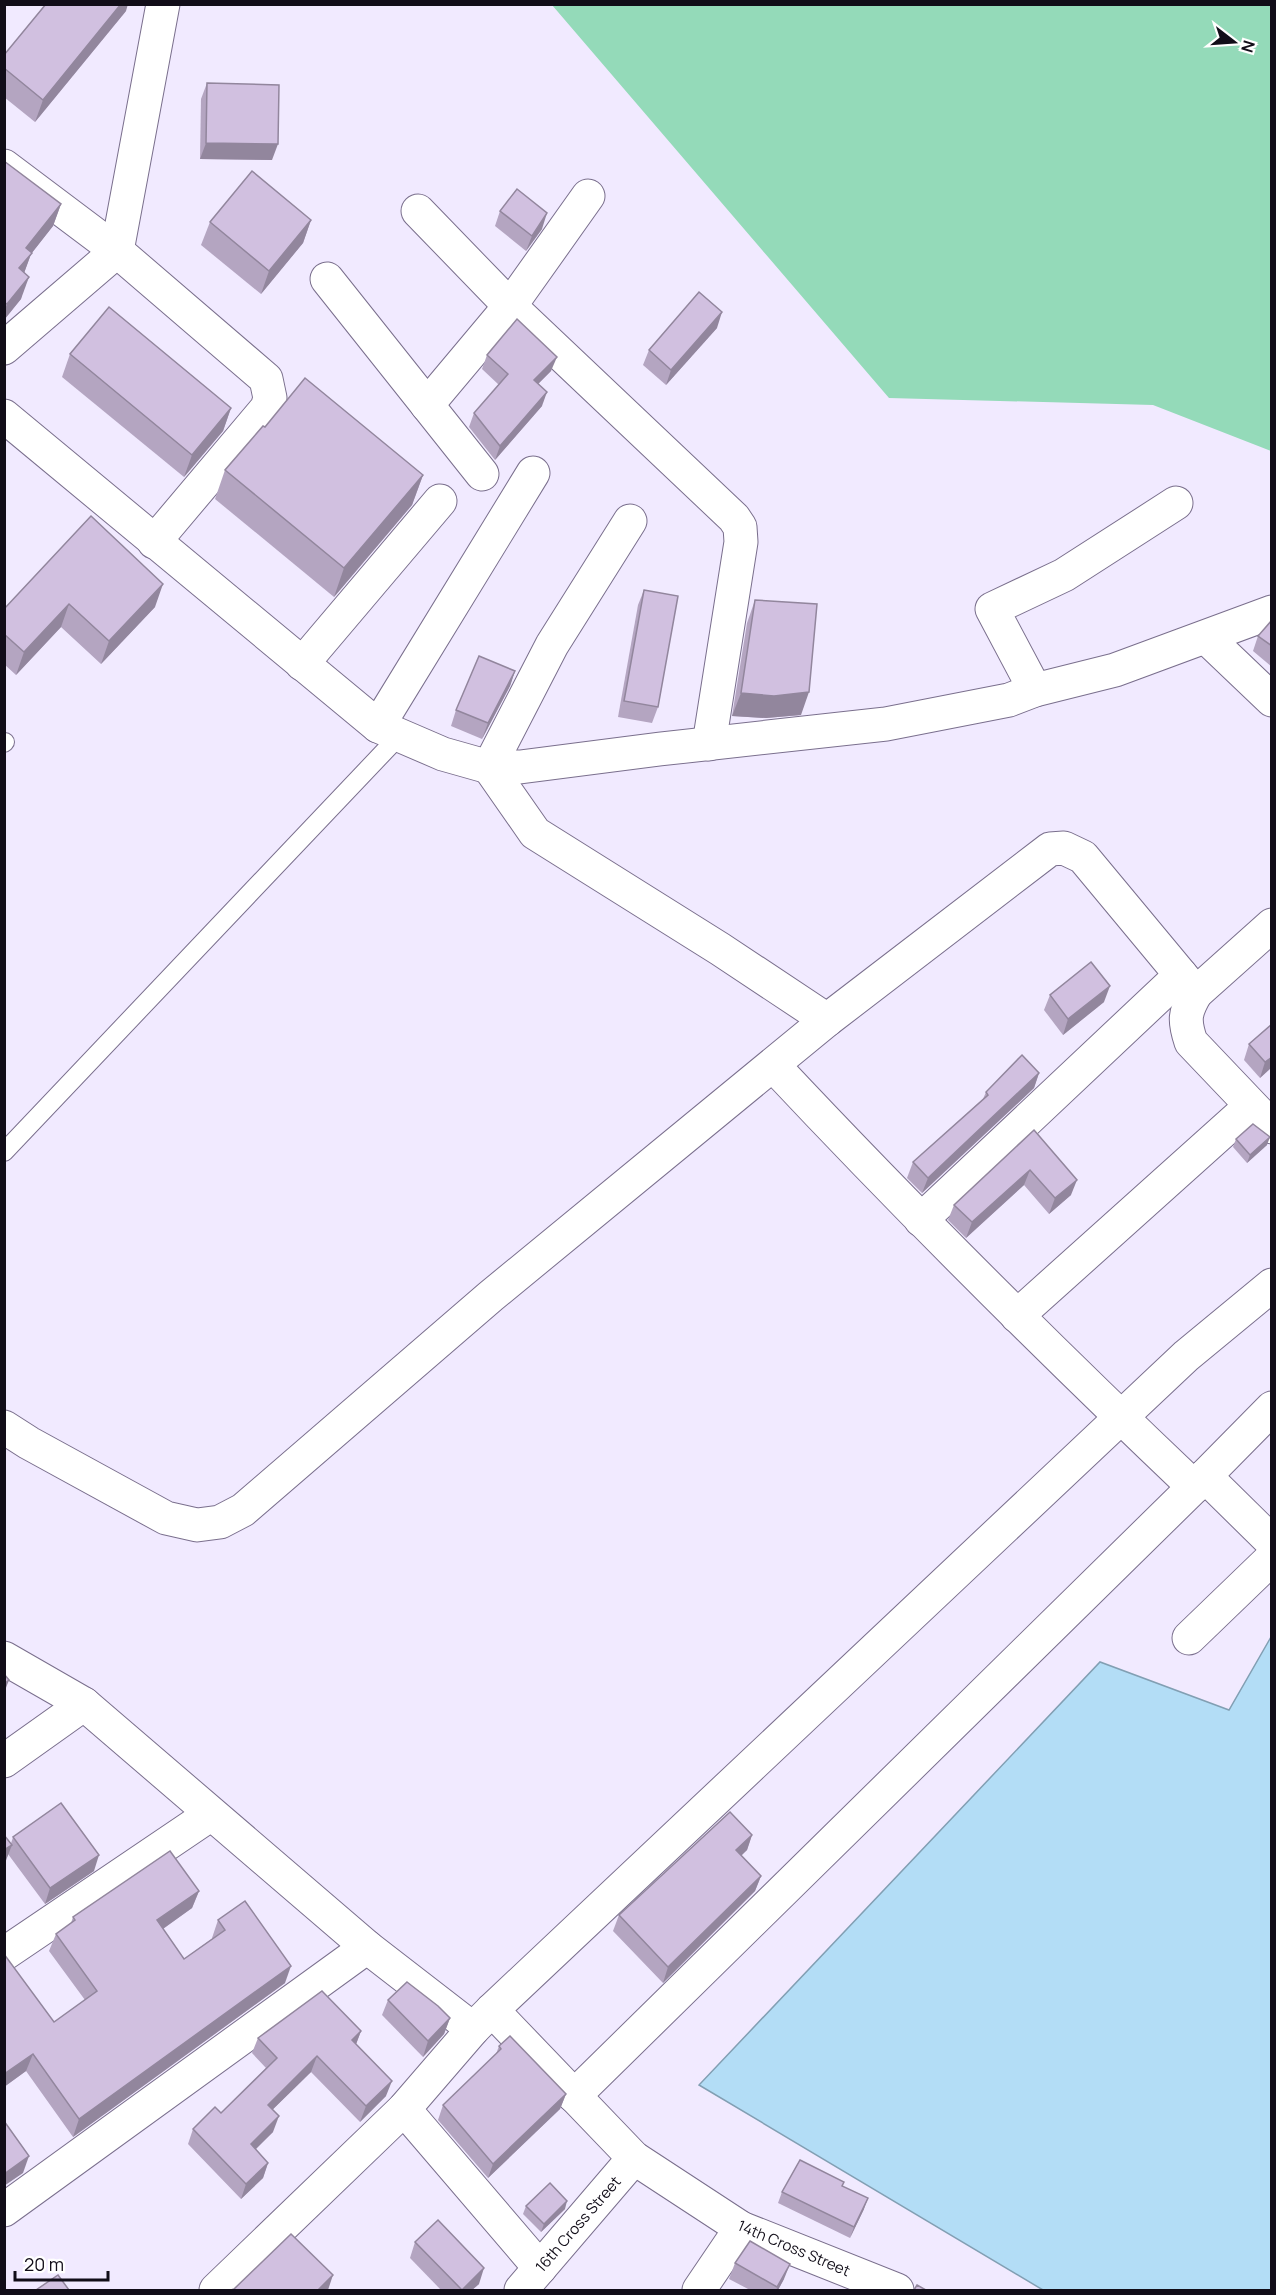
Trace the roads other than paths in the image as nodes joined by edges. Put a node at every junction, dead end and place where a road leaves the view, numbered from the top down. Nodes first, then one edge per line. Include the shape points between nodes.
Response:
1 (163, 4) edge
2 (4, 166) edge
3 (588, 196) dead end
4 (418, 211) dead end
5 (117, 251) junction
6 (327, 279) dead end
7 (510, 306) junction
8 (4, 348) edge
9 (427, 405) junction
10 (4, 416) edge
11 (533, 473) dead end
12 (482, 474) dead end
13 (440, 501) dead end
14 (1176, 503) dead end
15 (630, 521) dead end
16 (154, 542) junction
17 (1272, 612) edge
18 (1207, 638) junction
19 (302, 664) junction
20 (1035, 690) junction
21 (1272, 700) edge
22 (389, 731) junction
23 (710, 744) junction
24 (489, 767) junction
25 (1272, 925) edge
26 (1189, 984) junction
27 (827, 1020) junction
28 (773, 1065) junction
29 (1261, 1117) edge
30 (4, 1152) edge
31 (921, 1220) junction
32 (1272, 1285) edge
33 (1017, 1316) junction
34 (1272, 1408) edge
35 (1120, 1417) junction
36 (4, 1427) edge
37 (1200, 1481) junction
38 (1272, 1542) edge
39 (1272, 1558) edge
40 (1189, 1638) dead end
41 (4, 1658) edge
42 (84, 1704) junction
43 (4, 1761) edge
44 (211, 1814) junction
45 (368, 1947) junction
46 (4, 1954) edge
47 (482, 2019) junction
48 (574, 2096) junction
49 (404, 2109) junction
50 (634, 2158) junction
51 (4, 2210) edge
52 (741, 2228) junction
53 (531, 2279) edge
54 (846, 2281) edge
55 (216, 2290) edge
56 (699, 2290) edge
57 (897, 2290) edge

1 - 5 street
2 - 5 street
3 - 7 street
4 - 7 street
5 - 8 street
5 - 16 street via 266,380 270,390 267,408
6 - 9 street
7 - 9 street
7 - 23 street via 740,527 741,542
9 - 12 street
10 - 16 street
11 - 22 street
13 - 19 street
14 - 20 street via 1064,575 992,609
15 - 24 street via 552,645
16 - 19 street
17 - 18 street
18 - 20 street via 1115,670
18 - 21 street
19 - 22 street
20 - 23 street via 1009,700 886,724
22 - 24 street via 443,754
22 - 30 lane
23 - 24 street via 520,767
24 - 27 street via 535,833
25 - 26 street
26 - 27 street via 1083,857 1064,848 1050,849
26 - 29 street via 1185,1024 1191,1042
26 - 31 street
27 - 28 street
28 - 31 street
28 - 36 street via 491,1296 243,1510 220,1522 197,1525 166,1518
29 - 33 street
31 - 33 street
32 - 35 street via 1185,1356
33 - 35 street
34 - 37 street
35 - 37 street
35 - 47 street
37 - 38 street
37 - 48 street
39 - 40 street
41 - 42 street, 14th Cross Street
42 - 43 street
42 - 44 street, 14th Cross Street
44 - 45 street, 14th Cross Street
44 - 46 street
45 - 47 street, 14th Cross Street
45 - 51 street
47 - 48 street, 14th Cross Street
47 - 49 street
48 - 50 street, 14th Cross Street
49 - 53 street
49 - 55 street
50 - 52 street, 14th Cross Street
50 - 53 street, 16th Cross Street
52 - 54 street, 14th Cross Street
52 - 56 street
54 - 57 street, 14th Cross Street

